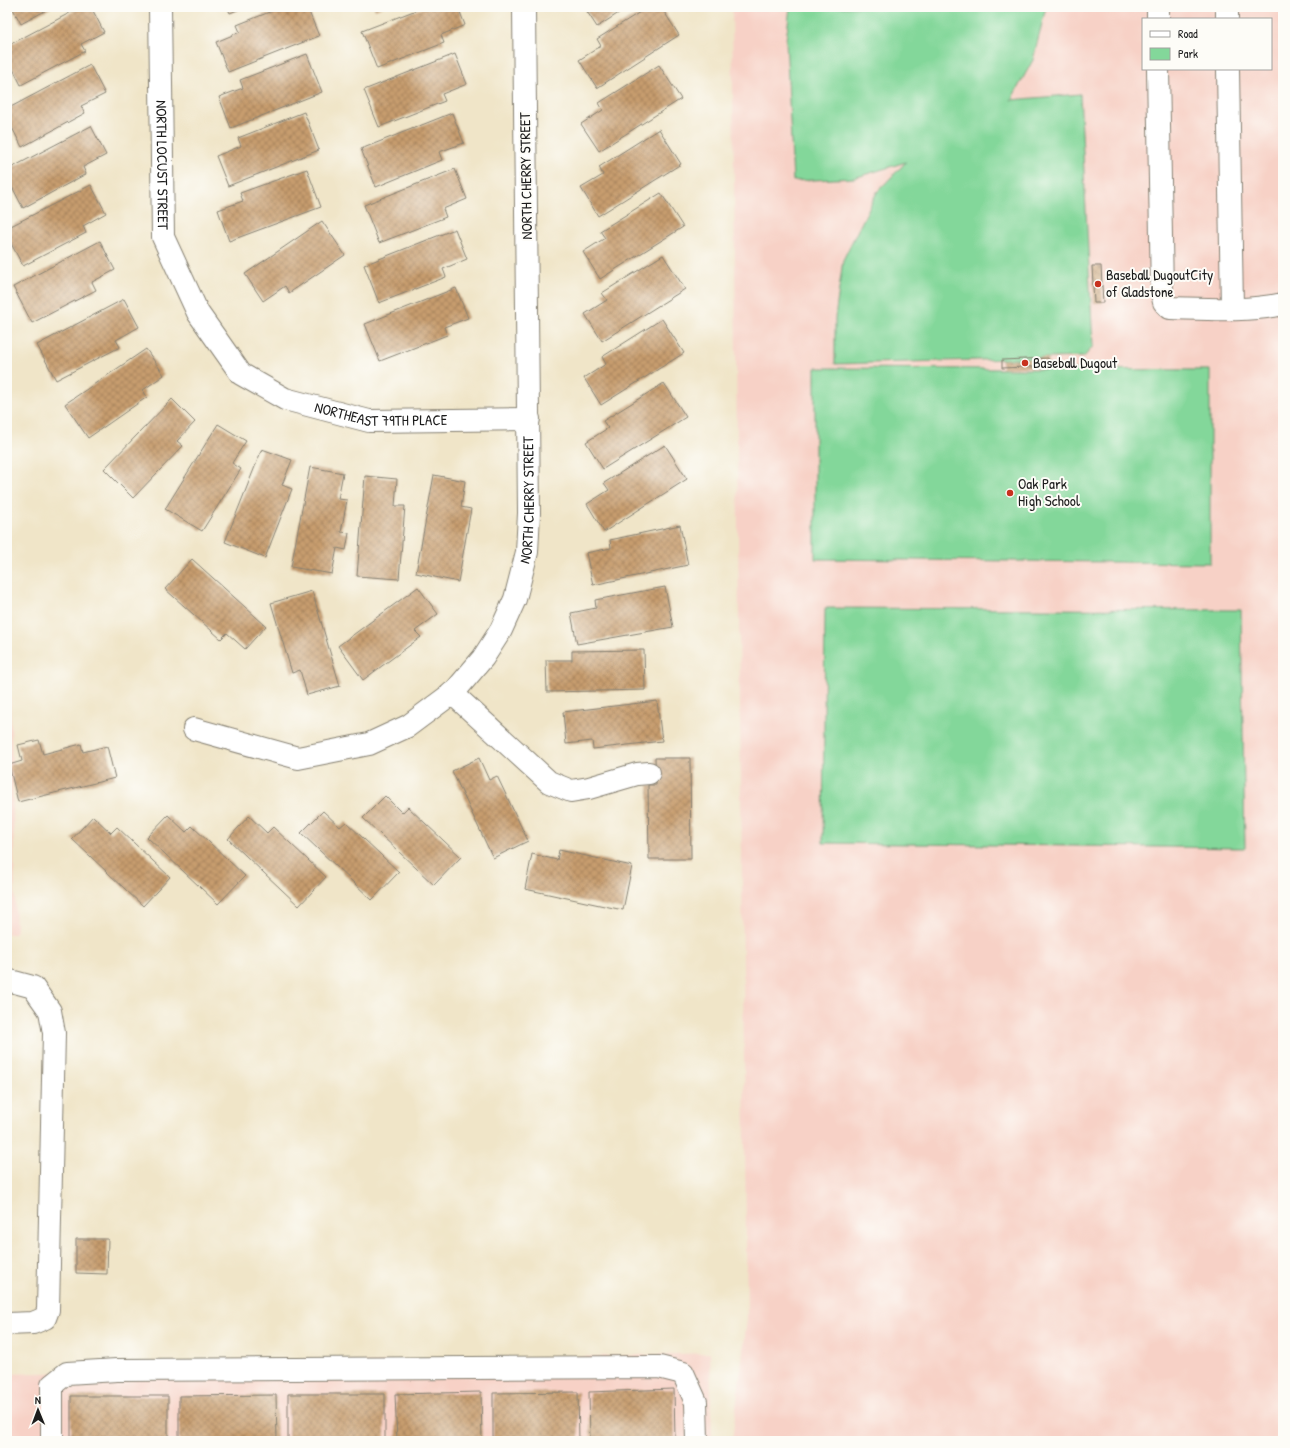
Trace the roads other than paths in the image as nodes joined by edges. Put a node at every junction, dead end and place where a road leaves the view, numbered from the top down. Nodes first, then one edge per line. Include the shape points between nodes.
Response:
1 (160, 7) edge
2 (524, 7) edge
3 (1158, 7) edge
4 (1227, 7) edge
5 (1158, 18) edge
6 (1227, 18) edge
7 (1158, 70) edge
8 (1228, 70) edge
9 (1283, 304) edge
10 (1232, 308) junction
11 (241, 374) joint
12 (529, 419) junction
13 (452, 693) junction
14 (194, 729) dead end
15 (649, 773) dead end
16 (7, 980) edge
17 (7, 1324) edge
18 (52, 1441) edge
19 (697, 1441) edge

1 - 11 street, NORTH LOCUST STREET via 163,237 198,313
2 - 12 street, NORTH CHERRY STREET
3 - 5 street
4 - 6 street
7 - 10 street via 1164,302 1170,308
8 - 10 street
9 - 10 street via 1266,308
11 - 12 street, NORTHEAST 79TH PLACE via 285,399 369,421
12 - 13 street, NORTH CHERRY STREET via 530,514 527,552 515,598 501,630 484,658
13 - 14 street, NORTH CHERRY STREET via 408,726 369,744 298,758
13 - 15 street via 549,782 571,791
16 - 17 street via 33,987 50,1011 54,1033 48,1310 45,1318 33,1323
18 - 19 street via 52,1385 67,1373 125,1370 659,1367 682,1373 696,1402

